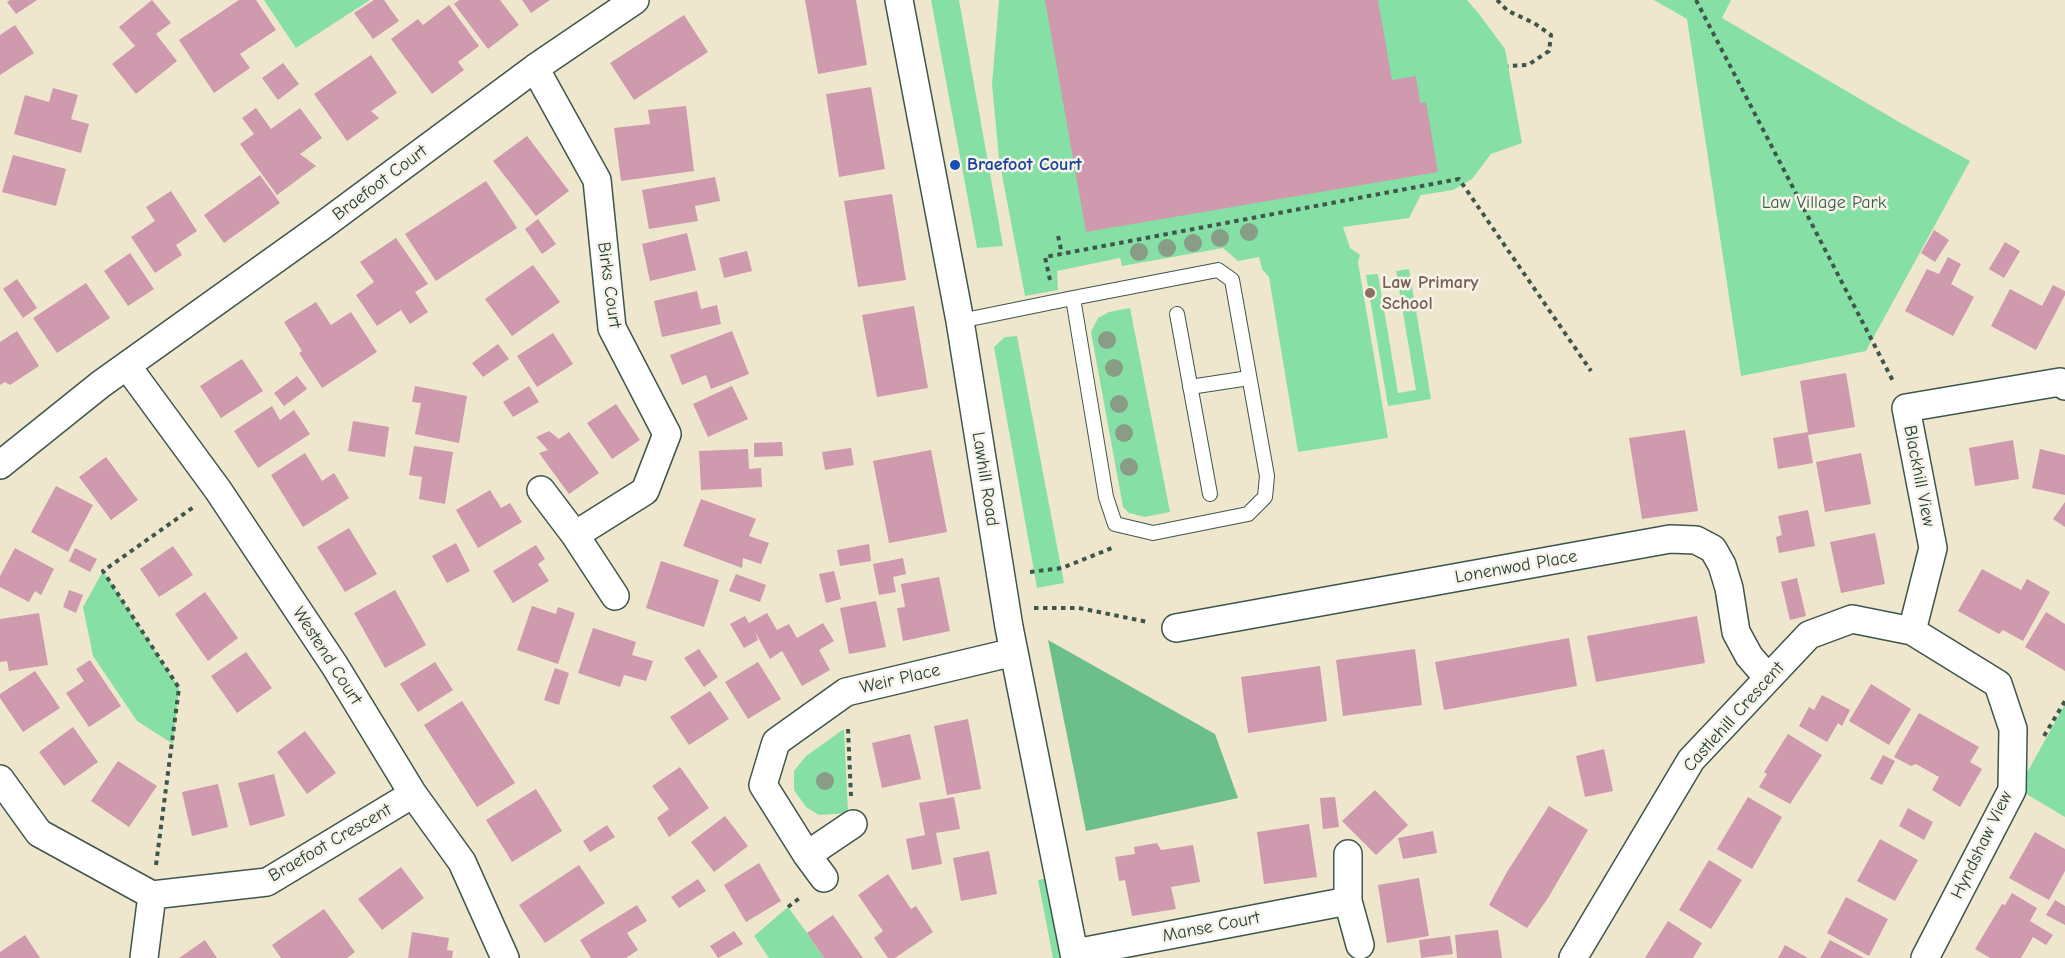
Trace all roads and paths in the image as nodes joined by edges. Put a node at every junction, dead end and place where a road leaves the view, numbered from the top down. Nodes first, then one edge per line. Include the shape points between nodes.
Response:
1 (635, 0) edge
2 (899, 0) edge
3 (1497, 0) edge
4 (1696, 0) edge
5 (1508, 66) dead end
6 (535, 68) junction
7 (1058, 236) dead end
8 (1062, 254) junction
9 (1051, 284) dead end
10 (1074, 298) junction
11 (1177, 314) dead end
12 (960, 321) junction
13 (127, 366) junction
14 (1591, 371) dead end
15 (1249, 378) junction
16 (2065, 386) edge
17 (1190, 387) junction
18 (1906, 408) junction
19 (0, 465) edge
20 (218, 490) junction
21 (541, 490) dead end
22 (1209, 494) dead end
23 (1153, 533) junction
24 (575, 535) junction
25 (1000, 576) junction
26 (615, 596) dead end
27 (1005, 608) junction
28 (1176, 628) joint
29 (1912, 631) junction
30 (1014, 652) junction
31 (1768, 678) junction
32 (846, 692) junction
33 (0, 779) edge
34 (413, 794) junction
35 (853, 824) joint
36 (1348, 854) dead end
37 (807, 855) junction
38 (824, 878) dead end
39 (152, 895) junction
40 (1348, 901) junction
41 (1360, 945) dead end
42 (1075, 956) edge
43 (144, 958) edge
44 (505, 958) edge
45 (1573, 958) edge
46 (1925, 958) edge

1 - 6 street, Braefoot Court
2 - 12 street, Lawhill Road
3 - 5 path via 1508,11 1551,35 1549,51 1528,65
4 - 18 path
6 - 13 street, Braefoot Court
6 - 24 street, Birks Court via 597,180 612,328 667,434 645,490
7 - 8 path
8 - 9 path via 1045,257
8 - 14 path via 1459,179
10 - 12 lane
10 - 15 lane via 1218,270 1232,280
10 - 23 lane via 1106,498 1115,524
11 - 17 lane
12 - 25 street, Lawhill Road
13 - 19 street
13 - 20 street, Westend Court
15 - 17 lane
15 - 23 lane via 1267,476 1265,497 1248,514
16 - 18 street, Blackhill View via 2060,382
17 - 22 lane
18 - 29 street, Blackhill View via 1933,549
20 - 34 street, Westend Court via 335,666
20 - 39 path via 103,571 179,688
21 - 24 street
23 - 25 path via 1062,568
24 - 26 street
25 - 27 street, Lawhill Road
27 - 28 path via 1079,608
27 - 30 street, Lawhill Road
28 - 31 street, Lonenwod Place via 1670,539 1696,540 1713,549 1722,565 1736,632 1749,656
29 - 31 street, Castlehill Crescent via 1852,619 1809,635
29 - 46 street, Hyndshaw View via 1998,684 2013,729 2012,790
30 - 32 street, Weir Place
30 - 42 street, Lawhill Road
31 - 45 street, Castlehill Crescent via 1691,760
32 - 35 path
32 - 37 street, Weir Place via 776,742 763,785
33 - 39 street via 39,833
34 - 39 street, Braefoot Crescent via 267,882
34 - 44 street, Westend Court via 462,862
35 - 37 street
36 - 40 street
37 - 38 street, Weir Place
39 - 43 street
40 - 41 street
40 - 42 street, Manse Court

